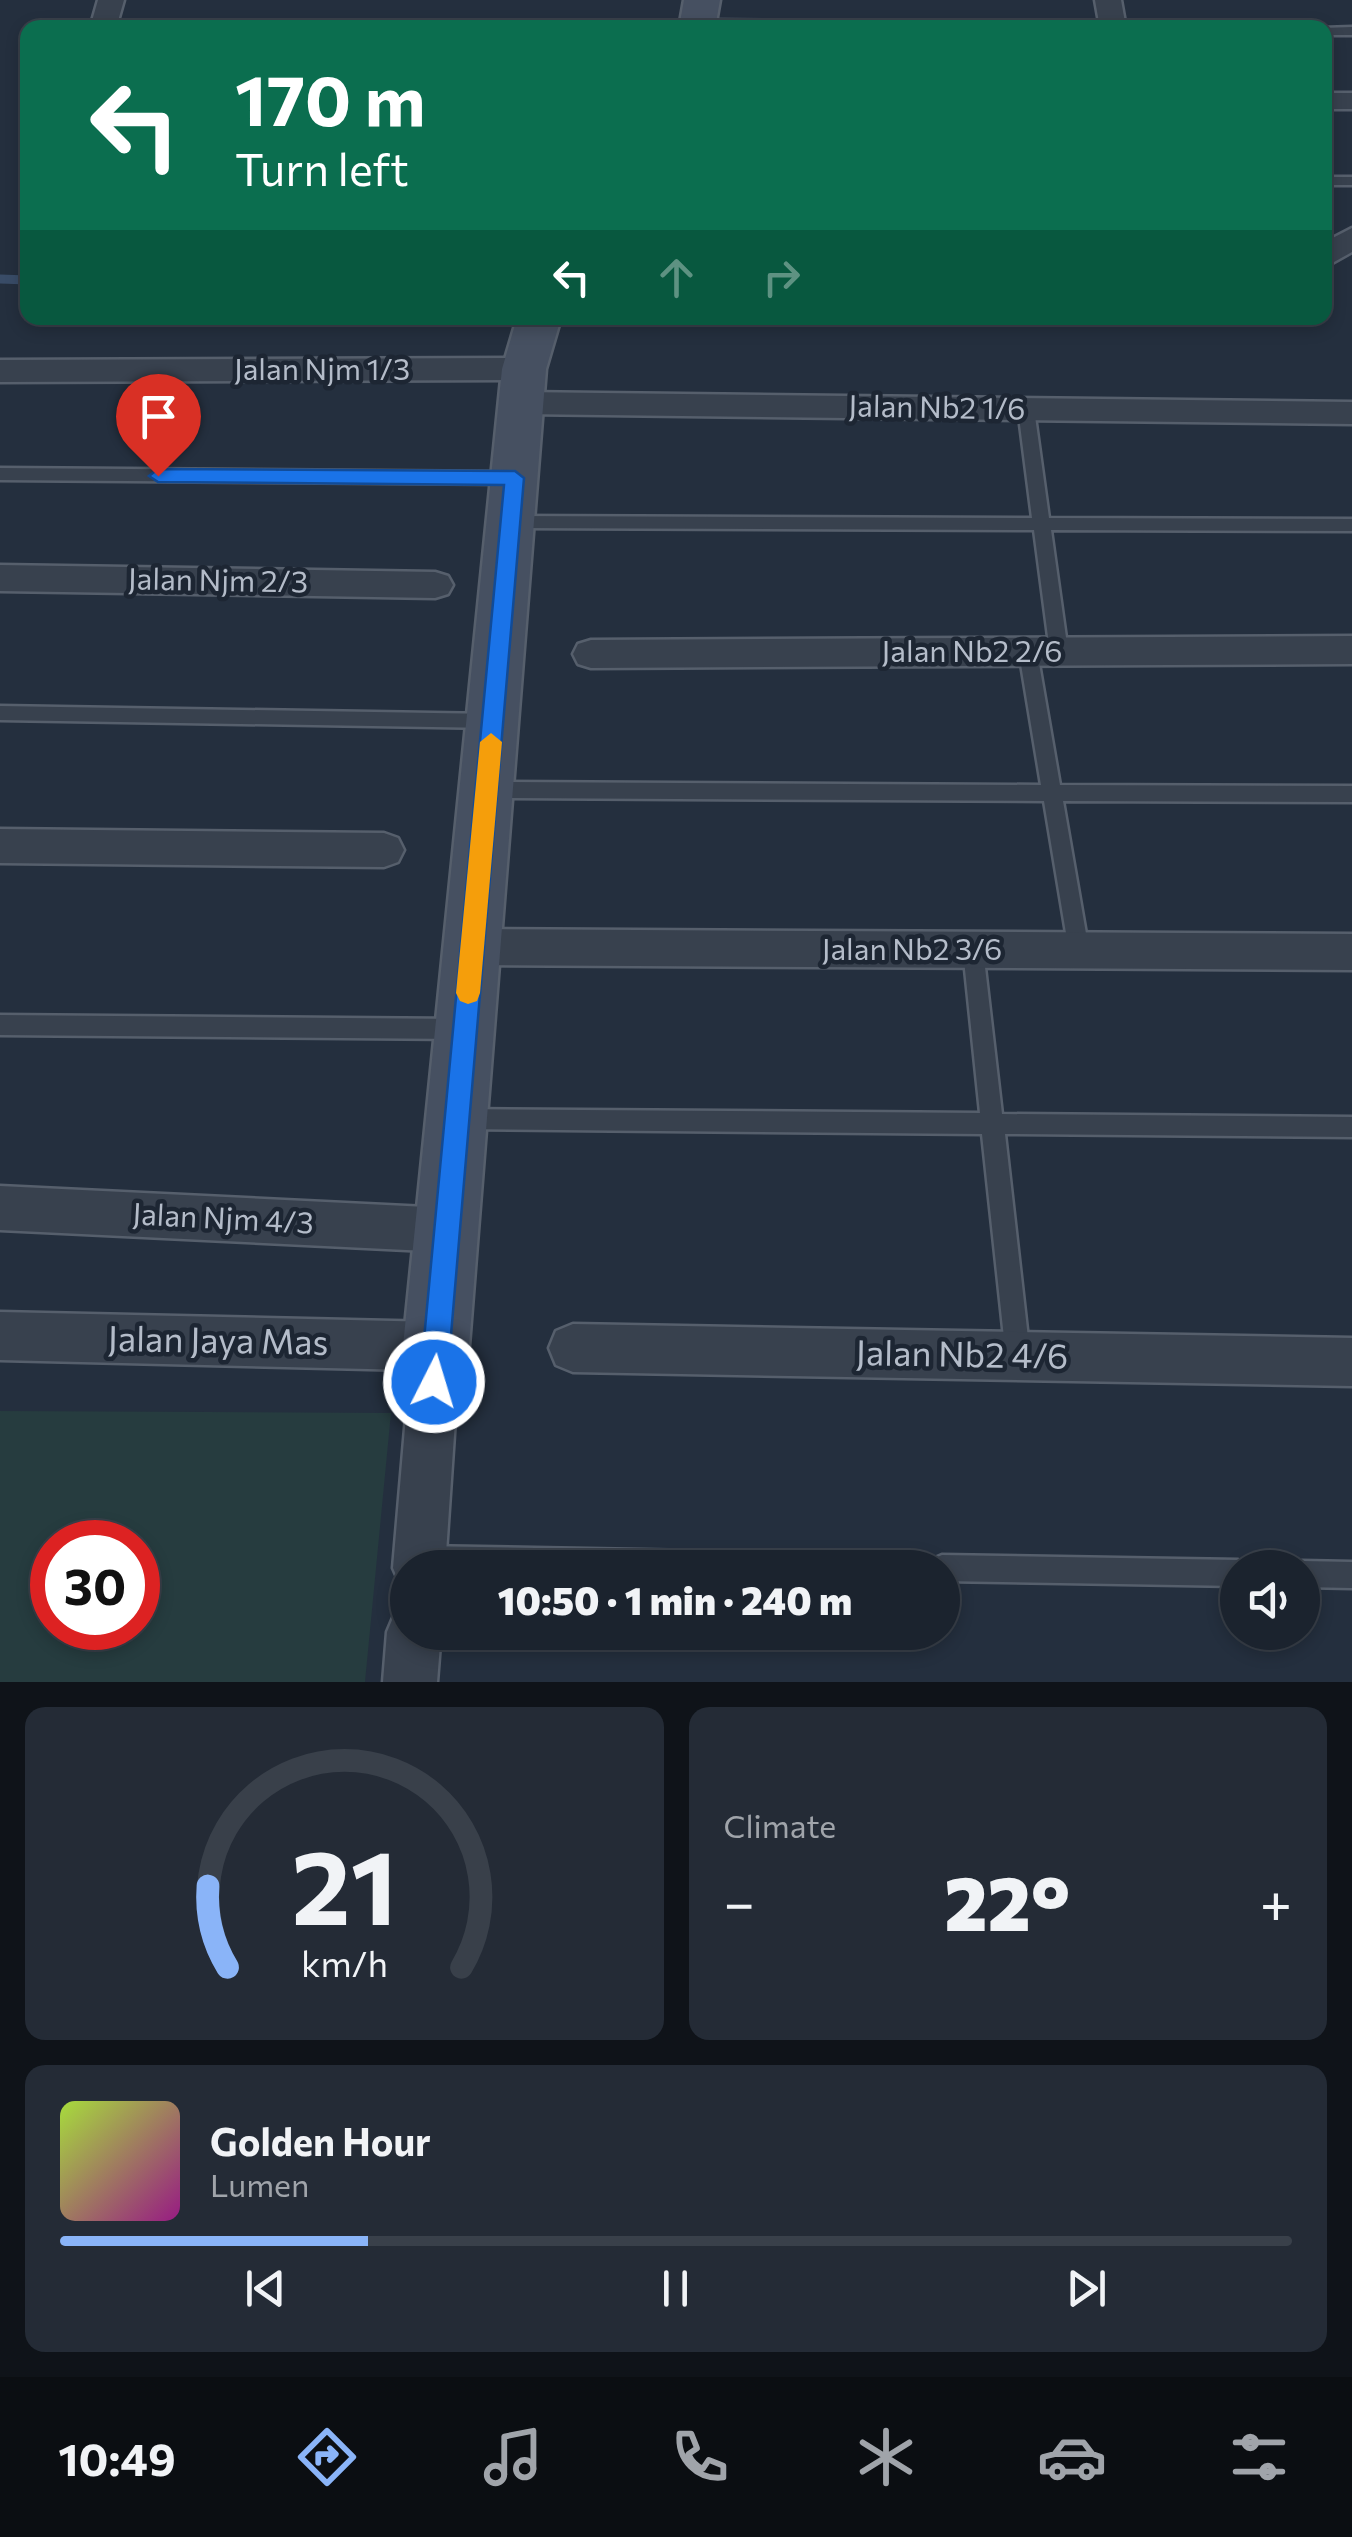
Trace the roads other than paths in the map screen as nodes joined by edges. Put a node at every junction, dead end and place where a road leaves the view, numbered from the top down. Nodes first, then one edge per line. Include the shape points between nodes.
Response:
1 (700, 17) edge
2 (824, 20) edge
3 (537, 325) edge
4 (0, 371) edge
5 (523, 386) junction
6 (1026, 409) junction
7 (1352, 412) edge
8 (0, 474) edge
9 (513, 500) junction
10 (1042, 524) junction
11 (1352, 526) edge
12 (0, 578) edge
13 (435, 585) dead end
14 (1352, 650) edge
15 (1043, 652) junction
16 (591, 654) dead end
17 (0, 713) edge
18 (493, 720) junction
19 (486, 790) junction
20 (1052, 792) junction
21 (1352, 794) edge
22 (0, 846) edge
23 (384, 850) dead end
24 (473, 948) junction
25 (973, 950) junction
26 (1079, 951) junction
27 (1352, 952) edge
28 (0, 1025) edge
29 (465, 1030) junction
30 (457, 1119) junction
31 (992, 1124) junction
32 (1352, 1127) edge
33 (0, 1208) edge
34 (446, 1230) junction
35 (0, 1336) edge
36 (436, 1346) junction
37 (573, 1348) dead end
38 (1018, 1356) junction
39 (1352, 1362) edge
40 (421, 1550) edge
41 (960, 1568) edge
42 (1220, 1573) edge
43 (1320, 1574) edge
44 (1352, 1575) edge
45 (413, 1650) edge
46 (410, 1682) edge

1 - 2 lane
3 - 5 street
4 - 5 street, Jalan Njm 1/3
5 - 6 street, Jalan Nb2 1/6
5 - 9 street
6 - 7 street, Jalan Nb2 1/6
6 - 10 lane
8 - 9 lane
9 - 10 lane
9 - 18 street
10 - 11 lane
10 - 15 lane
12 - 13 street, Jalan Njm 2/3
14 - 15 street, Jalan Nb2 2/6
15 - 16 street, Jalan Nb2 2/6
15 - 20 lane
17 - 18 lane
18 - 19 street
19 - 20 lane
19 - 24 street
20 - 21 lane
20 - 26 lane
22 - 23 street
24 - 25 street, Jalan Nb2 3/6
24 - 29 street
25 - 26 street, Jalan Nb2 3/6
25 - 31 lane
26 - 27 street, Jalan Nb2 3/6
28 - 29 lane
29 - 30 street
30 - 31 lane
30 - 34 street
31 - 32 lane
31 - 38 lane
33 - 34 street, Jalan Njm 4/3
34 - 36 street
35 - 36 street, Jalan Jaya Mas
36 - 40 street
37 - 38 street, Jalan Nb2 4/6
38 - 39 street, Jalan Nb2 4/6
41 - 42 lane
43 - 44 lane
45 - 46 street

